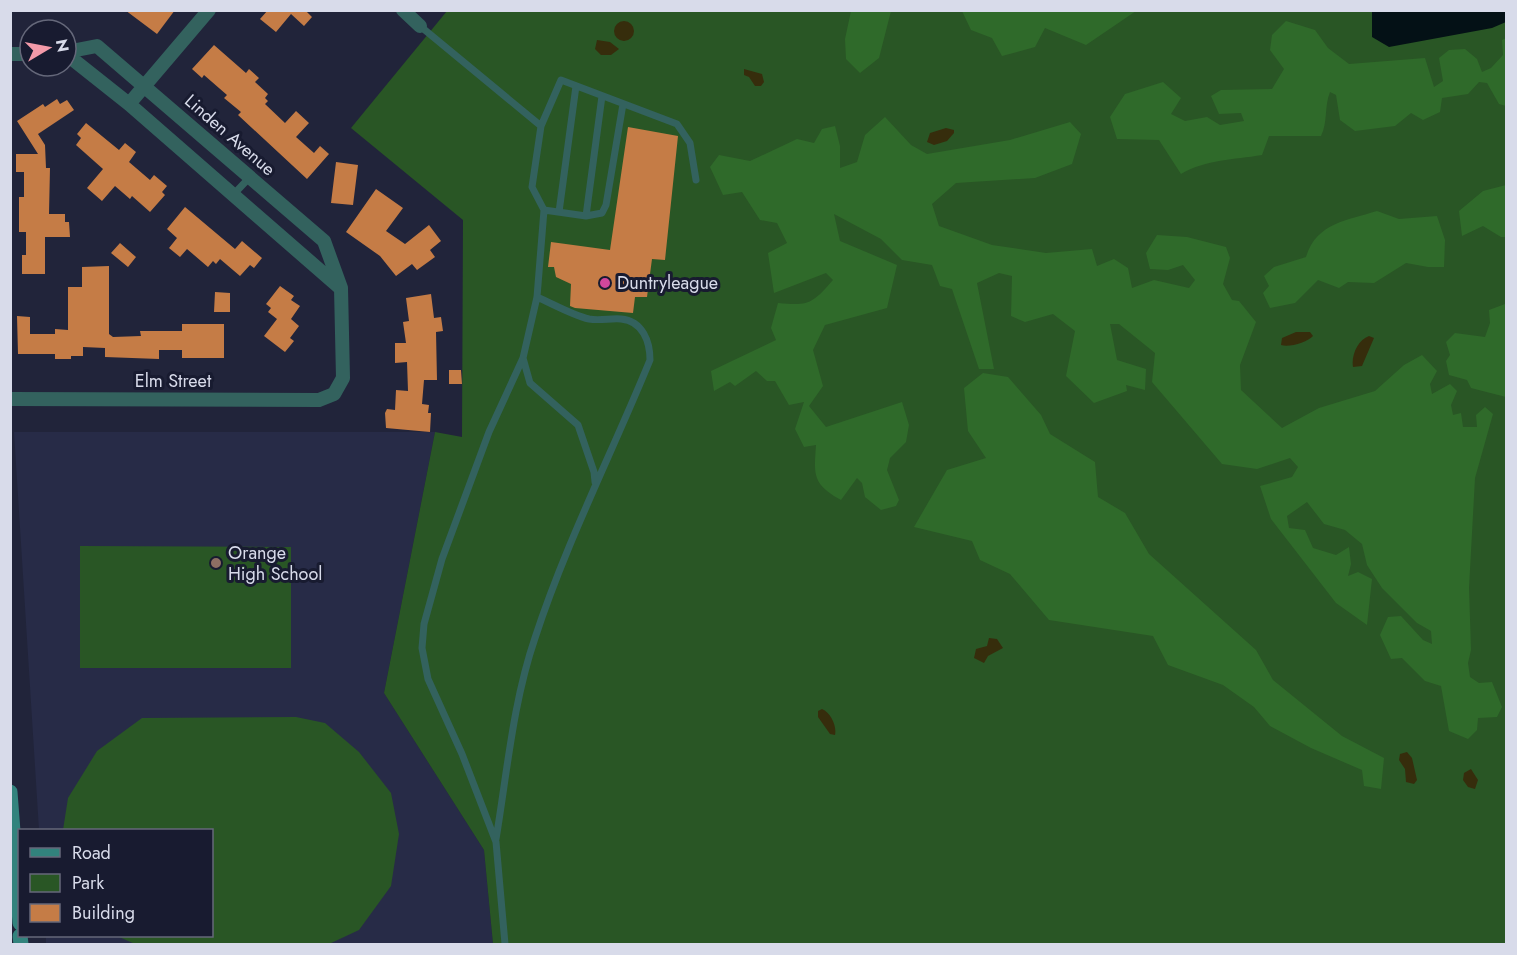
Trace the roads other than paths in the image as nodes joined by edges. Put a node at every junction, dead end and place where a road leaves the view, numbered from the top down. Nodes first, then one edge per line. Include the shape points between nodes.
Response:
1 (209, 10) edge
2 (403, 10) edge
3 (420, 26) joint
4 (78, 50) edge
5 (78, 63) edge
6 (144, 84) junction
7 (576, 86) junction
8 (602, 96) junction
9 (129, 104) junction
10 (623, 104) junction
11 (541, 126) junction
12 (249, 177) junction
13 (696, 180) dead end
14 (233, 196) junction
15 (544, 210) junction
16 (559, 212) junction
17 (586, 216) junction
18 (340, 288) junction
19 (537, 297) junction
20 (523, 358) junction
21 (334, 394) joint
22 (10, 399) edge
23 (595, 484) junction
24 (10, 792) edge
25 (496, 842) junction
26 (18, 897) edge
27 (505, 945) edge

1 - 6 street
2 - 3 street
3 - 11 lane
4 - 6 street, Linden Avenue via 97,46
5 - 9 street, Linden Avenue
6 - 9 street
6 - 12 street, Linden Avenue
7 - 8 lane
7 - 11 lane via 561,80
7 - 16 lane
8 - 10 lane
8 - 17 lane
9 - 14 street, Linden Avenue
10 - 13 lane via 677,124 690,143
10 - 17 lane via 606,205 602,213
11 - 15 lane via 532,187
12 - 14 lane
12 - 18 street, Linden Avenue via 324,241
14 - 18 street, Linden Avenue
15 - 16 lane
15 - 19 lane
16 - 17 lane
18 - 21 street, Linden Avenue via 343,378
19 - 20 lane
19 - 23 lane via 588,319 623,319 644,332 648,343 650,360
20 - 23 lane via 530,383 578,425
20 - 25 lane via 489,432 442,559 424,624 422,648 428,679
21 - 22 street, Elm Street via 318,400
23 - 25 lane via 534,639 521,689
24 - 26 main road
25 - 27 lane

